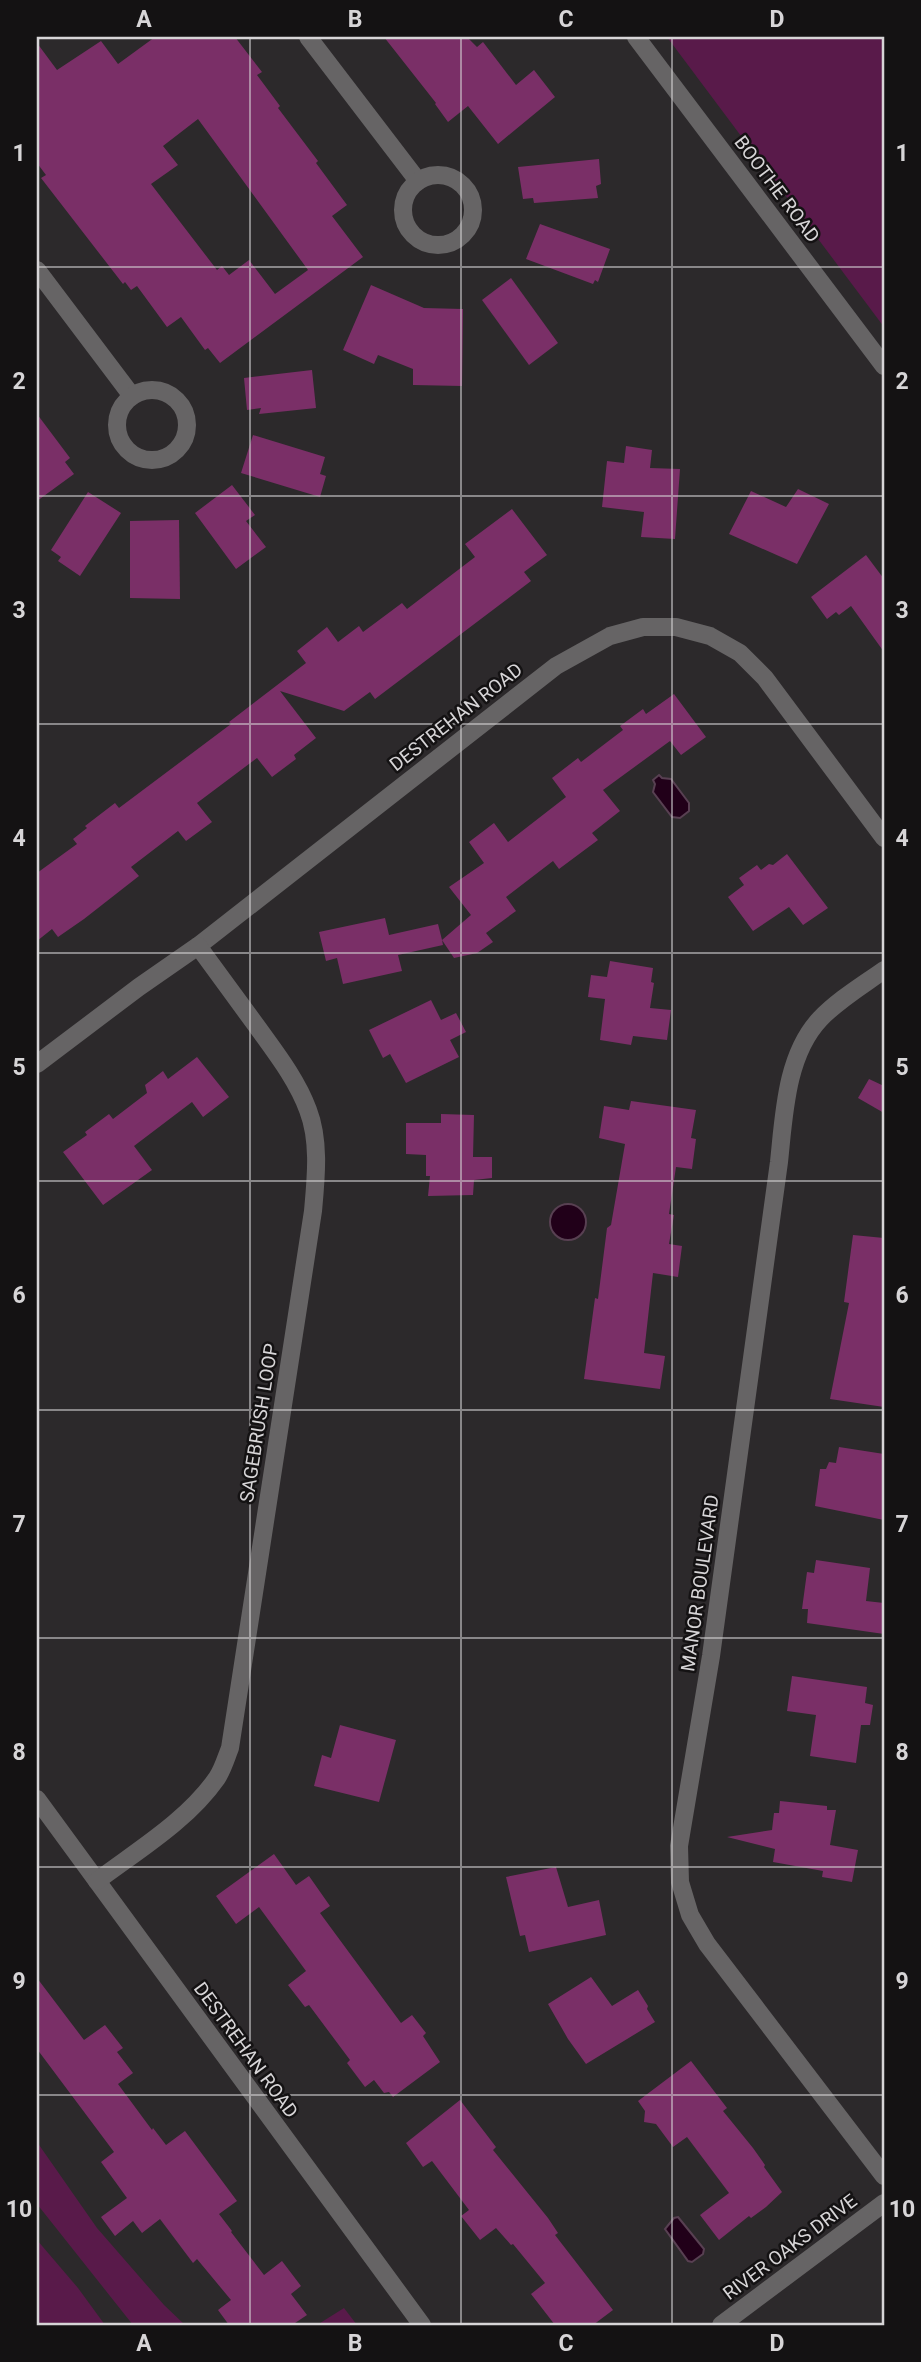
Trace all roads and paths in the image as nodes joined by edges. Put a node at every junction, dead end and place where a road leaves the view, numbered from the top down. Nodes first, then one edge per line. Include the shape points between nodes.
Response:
1 (308, 37) edge
2 (636, 37) edge
3 (418, 181) junction
4 (37, 270) edge
5 (884, 366) edge
6 (132, 396) junction
7 (884, 838) edge
8 (198, 946) junction
9 (884, 970) edge
10 (37, 1063) edge
11 (37, 1799) edge
12 (97, 1881) junction
13 (884, 2176) edge
14 (884, 2203) edge
15 (422, 2325) edge
16 (721, 2325) edge

1 - 3 street
2 - 5 street, BOOTHE ROAD
3 - 3 street via 404,200 405,223 412,233 432,245 464,234 473,213 468,191 450,177 428,176
4 - 6 street
6 - 6 street via 118,415 117,427 126,448 146,460 169,456 178,449 187,428 182,406 174,397 153,389
7 - 8 street, DESTREHAN ROAD via 765,678 740,653 710,636 676,627 643,627 610,636 556,666
8 - 10 street, DESTREHAN ROAD
8 - 12 street, SAGEBRUSH LOOP via 274,1050 308,1111 315,1144 313,1211 230,1748 218,1776 199,1799
9 - 13 street, MANOR BOULEVARD via 819,1020 796,1057 785,1101 711,1656 678,1846 680,1882 690,1915 707,1944
11 - 12 street, DESTREHAN ROAD
12 - 15 street, DESTREHAN ROAD
14 - 16 street, RIVER OAKS DRIVE

